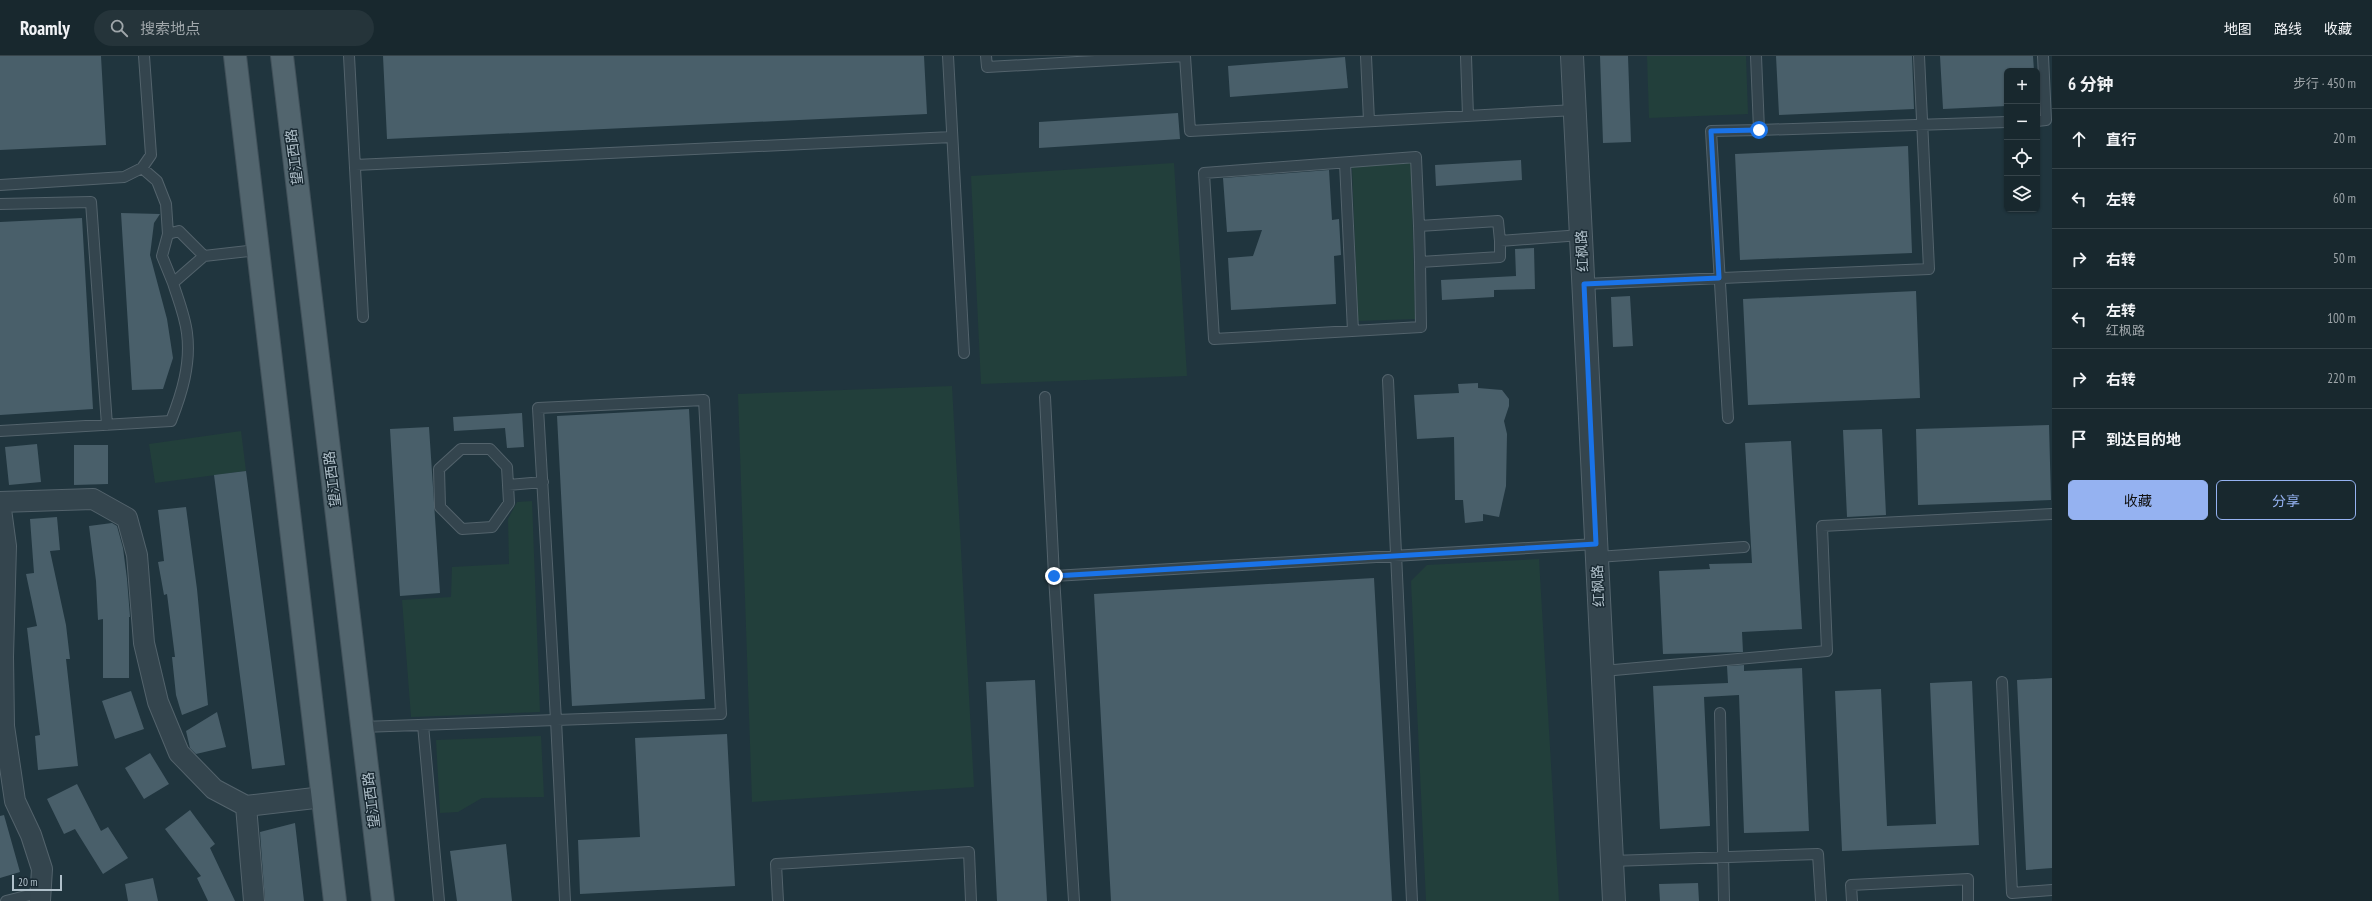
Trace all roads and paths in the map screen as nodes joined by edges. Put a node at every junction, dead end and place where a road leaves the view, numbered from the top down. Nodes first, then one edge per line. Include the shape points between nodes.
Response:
1 (144, 56) edge
2 (235, 56) edge
3 (282, 56) edge
4 (349, 56) edge
5 (948, 56) edge
6 (986, 56) edge
7 (1186, 56) edge
8 (1366, 56) edge
9 (1466, 56) edge
10 (1572, 56) edge
11 (1756, 56) edge
12 (1919, 56) edge
13 (2043, 56) edge
14 (1575, 110) junction
15 (1468, 116) junction
16 (1369, 121) junction
17 (2040, 121) edge
18 (2004, 122) edge
19 (1922, 124) junction
20 (1759, 130) junction
21 (952, 137) junction
22 (1345, 163) junction
23 (355, 165) junction
24 (142, 168) junction
25 (0, 185) edge
26 (0, 204) edge
27 (1419, 226) junction
28 (168, 234) junction
29 (1581, 235) junction
30 (1500, 241) junction
31 (258, 250) junction
32 (204, 256) junction
33 (1420, 262) junction
34 (1719, 278) junction
35 (173, 283) junction
36 (1584, 284) junction
37 (363, 317) dead end
38 (1353, 331) junction
39 (964, 353) dead end
40 (1388, 380) dead end
41 (1045, 397) dead end
42 (1728, 418) dead end
43 (107, 425) junction
44 (0, 431) edge
45 (543, 482) junction
46 (508, 485) junction
47 (0, 502) edge
48 (2052, 514) edge
49 (1744, 547) dead end
50 (1597, 550) junction
51 (1397, 556) junction
52 (1054, 576) junction
53 (1603, 671) junction
54 (2002, 682) dead end
55 (1720, 713) dead end
56 (556, 720) junction
57 (423, 725) junction
58 (362, 727) junction
59 (322, 797) junction
60 (246, 806) junction
61 (1723, 857) junction
62 (1612, 861) junction
63 (2052, 890) edge
64 (40, 896) edge
65 (2012, 897) edge
66 (6, 901) edge
67 (254, 901) edge
68 (335, 901) edge
69 (383, 901) edge
70 (439, 901) edge
71 (565, 901) edge
72 (778, 901) edge
73 (971, 901) edge
74 (1074, 901) edge
75 (1412, 901) edge
76 (1614, 901) edge
77 (1724, 901) edge
78 (1821, 901) edge
79 (1852, 901) edge
80 (1968, 901) edge

1 - 24 lane via 151,155
2 - 31 main road
3 - 58 main road, 望江西路
4 - 23 lane
5 - 21 lane
6 - 7 lane via 987,67
7 - 16 lane via 1190,132
8 - 16 lane
9 - 15 lane
10 - 14 street, 红枫路
11 - 20 lane
12 - 19 lane
13 - 17 lane via 2046,120
14 - 15 lane
14 - 29 street, 红枫路
15 - 16 lane
18 - 19 lane
19 - 20 lane
19 - 34 lane via 1929,268
20 - 34 lane via 1711,131
21 - 23 lane
21 - 39 lane
22 - 27 lane via 1416,157
22 - 38 lane
22 - 38 lane via 1204,173 1214,339
23 - 37 lane
24 - 25 lane via 124,177
24 - 28 lane via 157,181 166,204
26 - 43 lane via 91,202
27 - 30 lane via 1498,221
27 - 33 lane
28 - 32 lane via 179,231
28 - 35 lane via 162,256
29 - 30 lane
29 - 36 street, 红枫路
30 - 33 lane via 1500,257
31 - 32 lane
31 - 59 main road
32 - 35 lane
33 - 38 lane via 1421,327
34 - 36 lane
34 - 42 lane
35 - 43 lane via 187,333 188,354 183,389 171,421
36 - 50 street, 红枫路
40 - 51 lane
41 - 52 lane
43 - 44 lane
45 - 46 lane
45 - 56 lane
45 - 56 lane via 538,408 704,400 721,714
46 - 46 lane via 507,467 490,449 461,449 439,469 440,507 462,529 492,527 508,504
47 - 60 street via 93,498 127,518 137,555 144,643 158,702 173,739 179,753 214,789
47 - 64 street via 6,546 4,726 15,801 31,835 42,868
48 - 53 lane via 1822,526 1827,651
49 - 50 lane
50 - 51 lane
50 - 53 street, 红枫路
51 - 52 lane
51 - 75 lane
52 - 74 lane
53 - 62 street, 红枫路
54 - 65 lane
55 - 61 lane
56 - 57 lane
56 - 71 lane
57 - 58 lane
57 - 70 lane
58 - 69 main road, 望江西路
59 - 60 street
59 - 68 main road
60 - 67 street
61 - 62 lane
61 - 77 lane
61 - 78 lane via 1818,854
62 - 76 street, 红枫路
63 - 65 lane
64 - 66 lane
72 - 73 lane via 776,864 969,852
79 - 80 lane via 1851,885 1968,879

